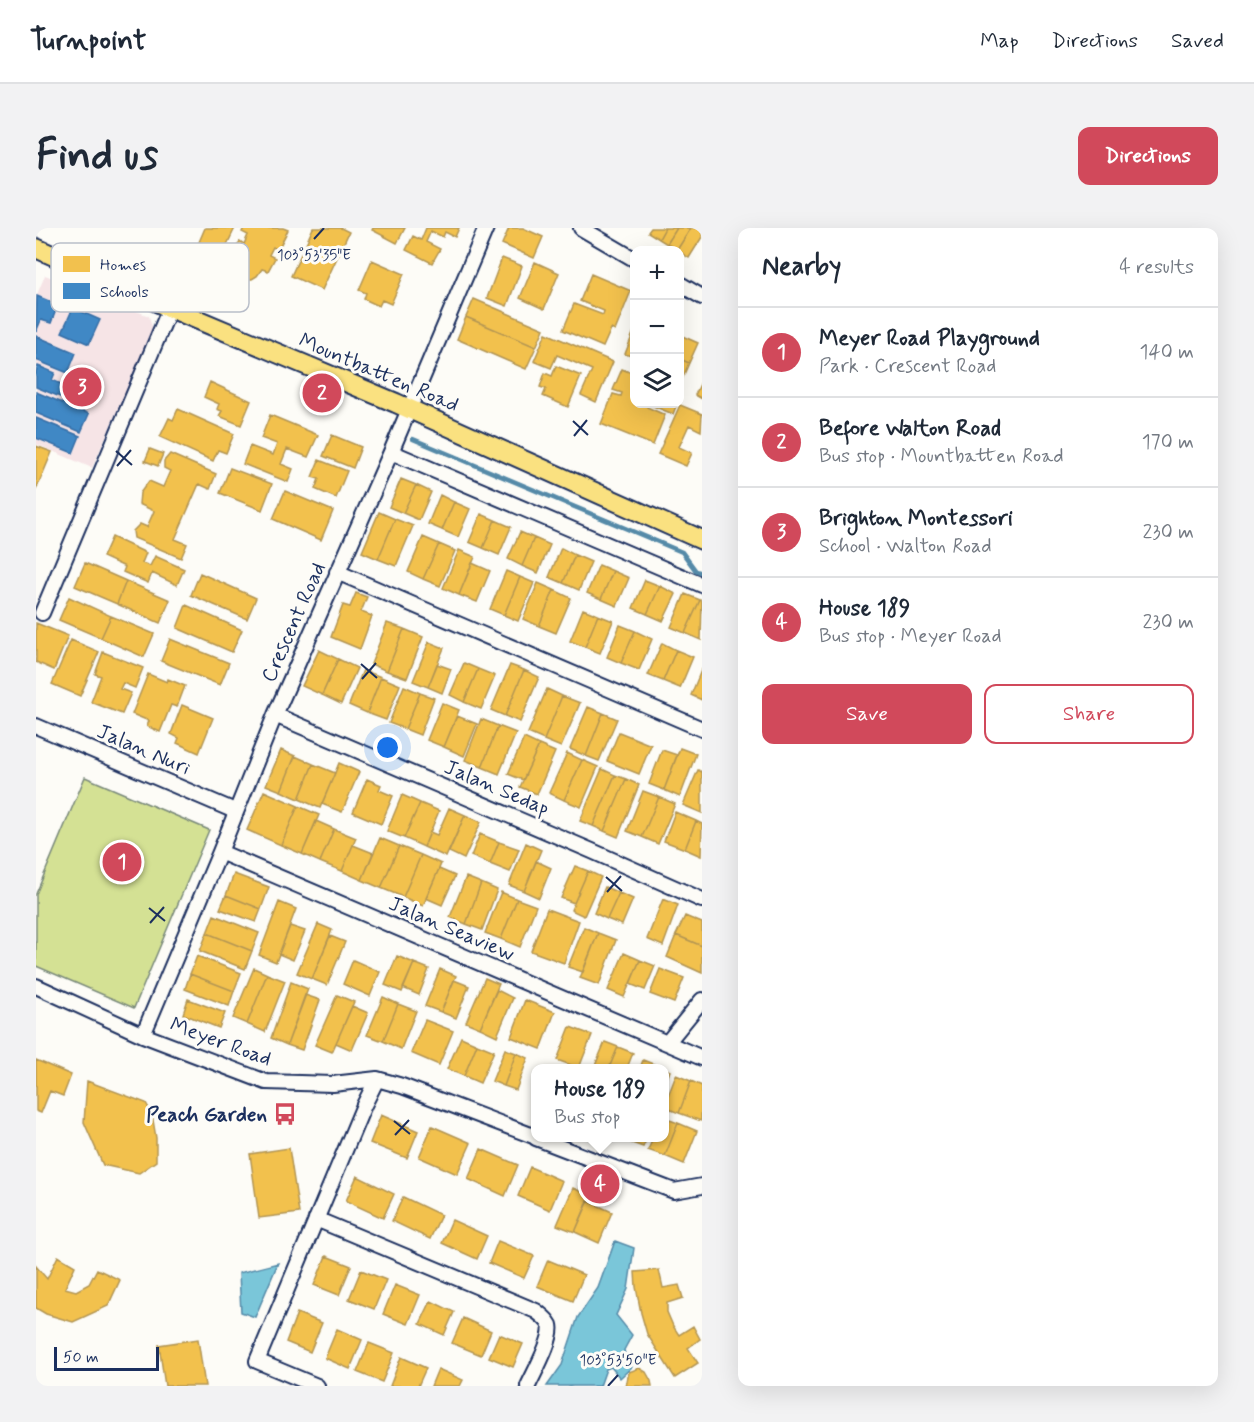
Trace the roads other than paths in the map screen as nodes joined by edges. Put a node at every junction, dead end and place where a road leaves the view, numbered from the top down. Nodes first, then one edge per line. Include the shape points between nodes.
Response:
1 (486, 228) edge
2 (581, 228) edge
3 (36, 248) edge
4 (51, 255) edge
5 (630, 257) edge
6 (684, 286) edge
7 (702, 297) edge
8 (168, 312) edge
9 (179, 312) edge
10 (409, 409) junction
11 (391, 452) junction
12 (702, 540) edge
13 (337, 572) junction
14 (702, 585) edge
15 (42, 613) dead end
16 (274, 715) junction
17 (36, 726) edge
18 (702, 729) edge
19 (236, 811) junction
20 (220, 852) junction
21 (702, 900) edge
22 (36, 986) edge
23 (702, 1000) edge
24 (143, 1035) junction
25 (667, 1043) junction
26 (702, 1058) edge
27 (378, 1079) junction
28 (531, 1135) edge
29 (549, 1142) edge
30 (702, 1186) edge
31 (316, 1219) junction
32 (317, 1386) edge
33 (528, 1386) edge

1 - 10 street, Crescent Road
2 - 5 street
3 - 4 main road, Mountbatten Road
6 - 7 street
8 - 15 street
9 - 10 main road, Mountbatten Road
10 - 11 street, Crescent Road
10 - 12 main road, Mountbatten Road
11 - 13 street, Crescent Road
11 - 14 street
13 - 16 street, Crescent Road
13 - 18 street
16 - 19 street, Crescent Road
16 - 21 street, Jalan Sedap
17 - 19 street, Jalan Nuri
19 - 20 street, Crescent Road
20 - 24 street, Crescent Road
20 - 25 street, Jalan Seaview
22 - 24 street, Meyer Road
23 - 25 street
24 - 27 street, Meyer Road via 266,1083 333,1084
25 - 26 street, Jalan Seaview
27 - 28 street, Meyer Road
27 - 31 street
29 - 30 street, Meyer Road via 674,1191
31 - 32 street via 257,1361
31 - 33 street via 545,1318 550,1335

